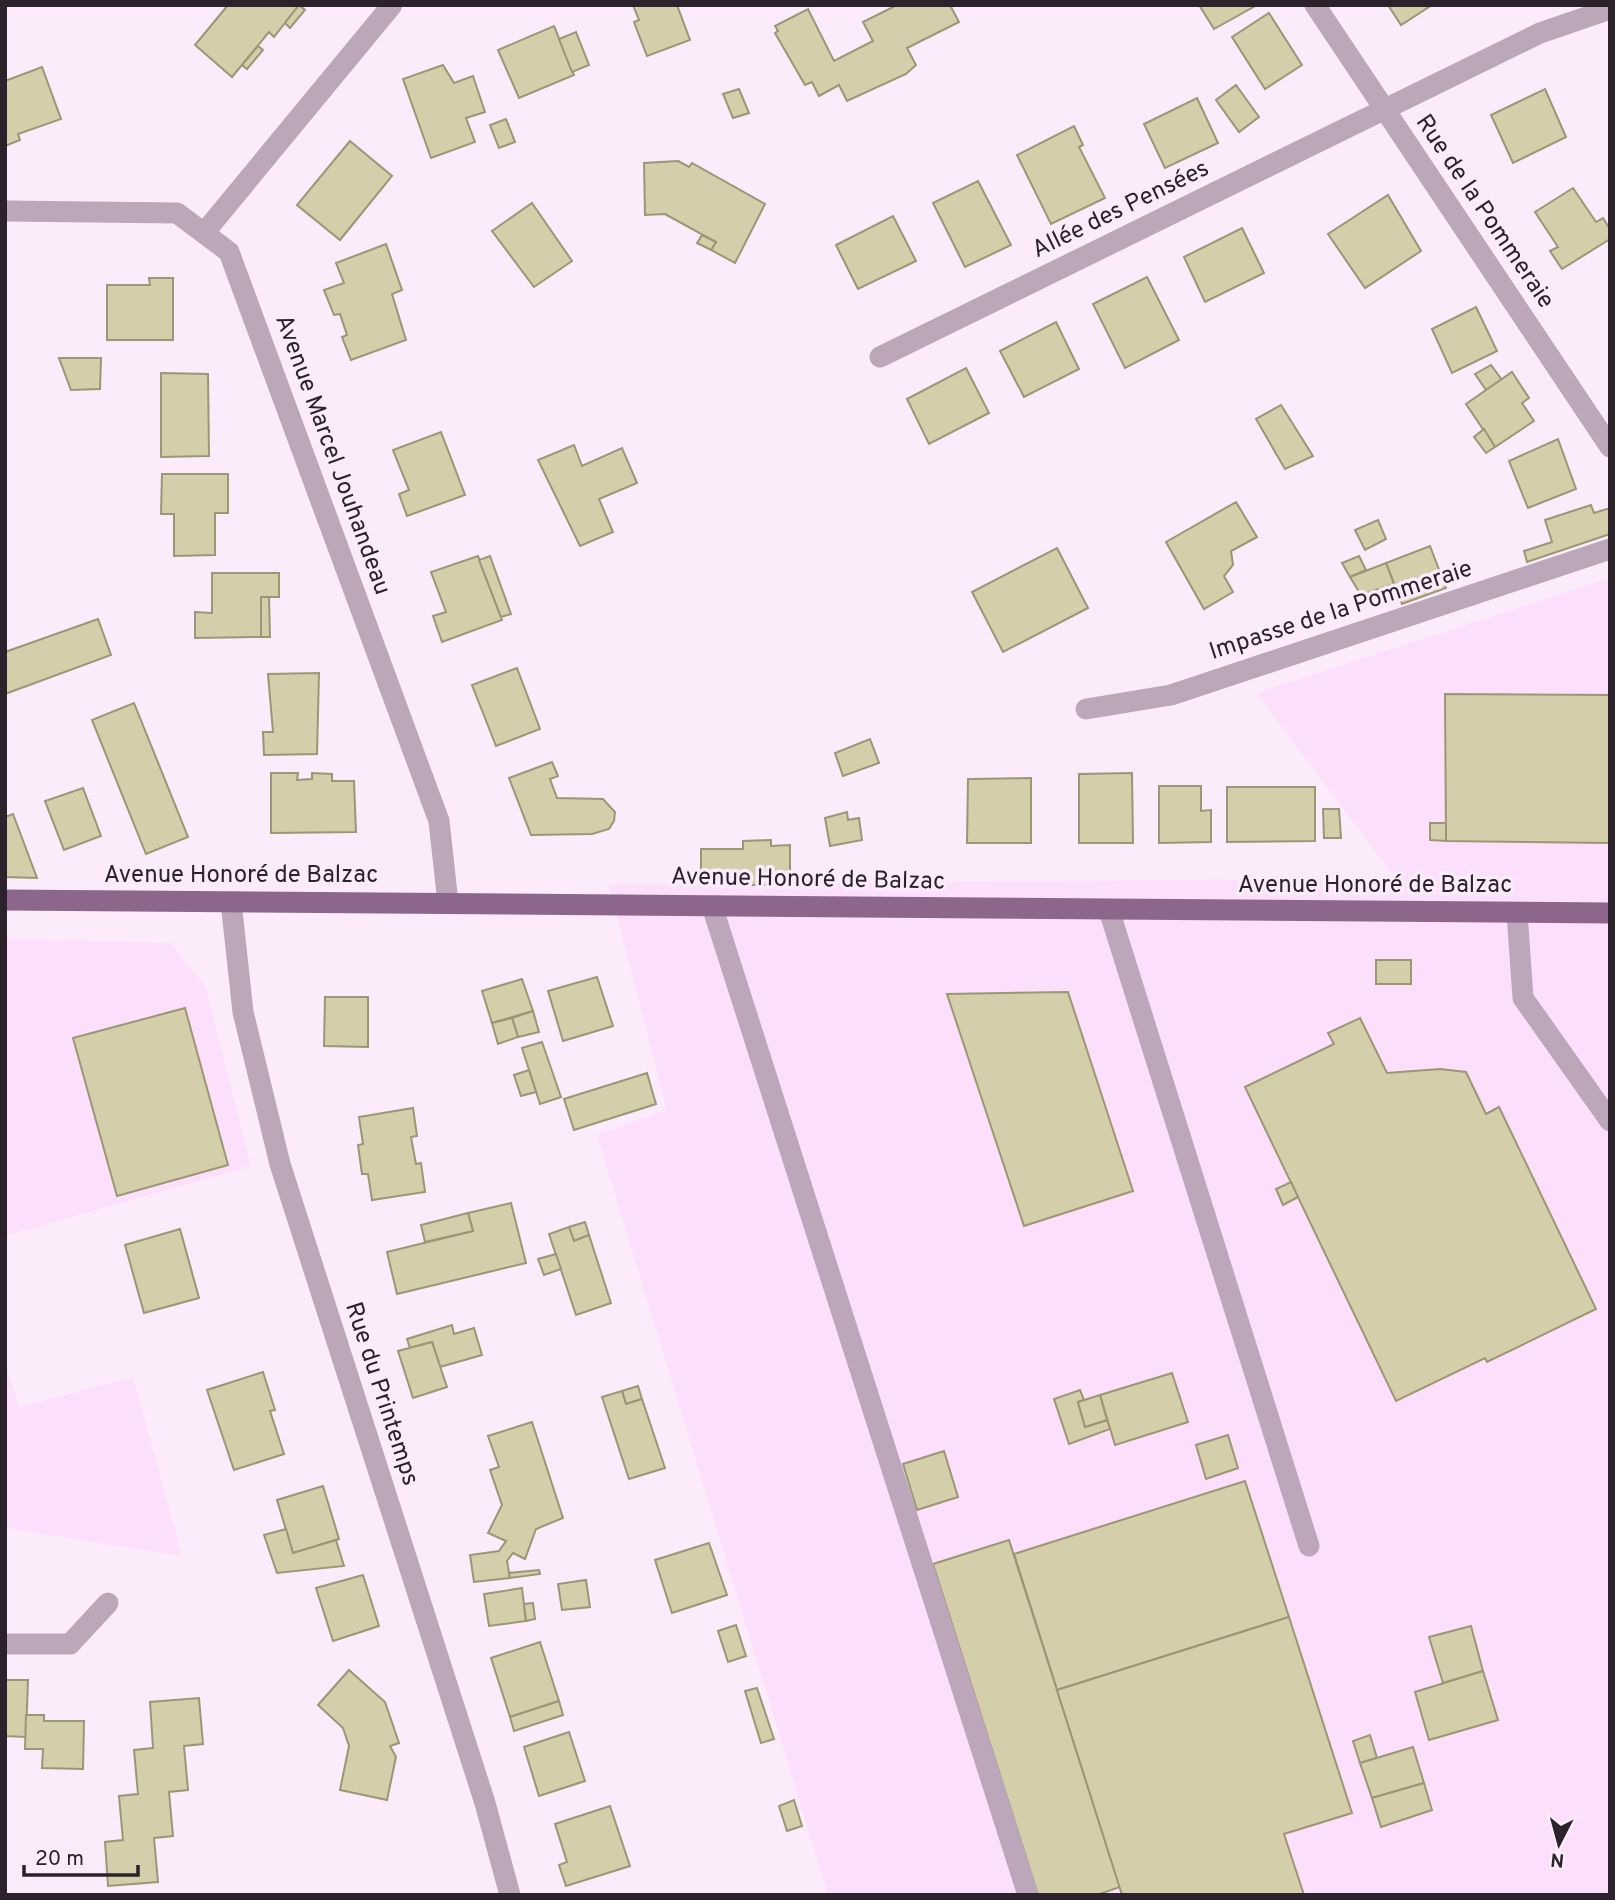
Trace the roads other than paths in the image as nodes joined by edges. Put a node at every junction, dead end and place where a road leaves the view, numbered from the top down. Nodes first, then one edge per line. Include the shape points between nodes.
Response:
1 (392, 5) edge
2 (1315, 5) edge
3 (1610, 9) edge
4 (1384, 110) junction
5 (5, 211) edge
6 (204, 233) junction
7 (880, 357) dead end
8 (1610, 447) edge
9 (1610, 549) edge
10 (1086, 709) dead end
11 (5, 900) edge
12 (231, 902) junction
13 (448, 904) junction
14 (712, 906) junction
15 (1109, 910) junction
16 (1517, 913) junction
17 (1610, 913) edge
18 (1610, 1121) edge
19 (1309, 1546) dead end
20 (108, 1603) dead end
21 (5, 1644) edge
22 (510, 1895) edge
23 (1028, 1895) edge

1 - 6 street
2 - 4 street, Rue de la Pommeraie
3 - 4 street, Allée des Pensées via 1540,33
4 - 7 street, Allée des Pensées
4 - 8 street, Rue de la Pommeraie
5 - 6 street, Avenue Marcel Jouhandeau via 177,213
6 - 13 street, Avenue Marcel Jouhandeau via 229,252 439,821
9 - 10 street, Impasse de la Pommeraie via 1171,695
11 - 12 main road, Avenue Honoré de Balzac
12 - 13 main road, Avenue Honoré de Balzac
12 - 22 street, Rue du Printemps via 243,1012 280,1164 485,1803
13 - 14 main road, Avenue Honoré de Balzac
14 - 15 main road, Avenue Honoré de Balzac
14 - 23 street
15 - 16 main road, Avenue Honoré de Balzac
15 - 19 street
16 - 17 main road, Avenue Honoré de Balzac
16 - 18 street via 1523,998
20 - 21 street via 70,1644

